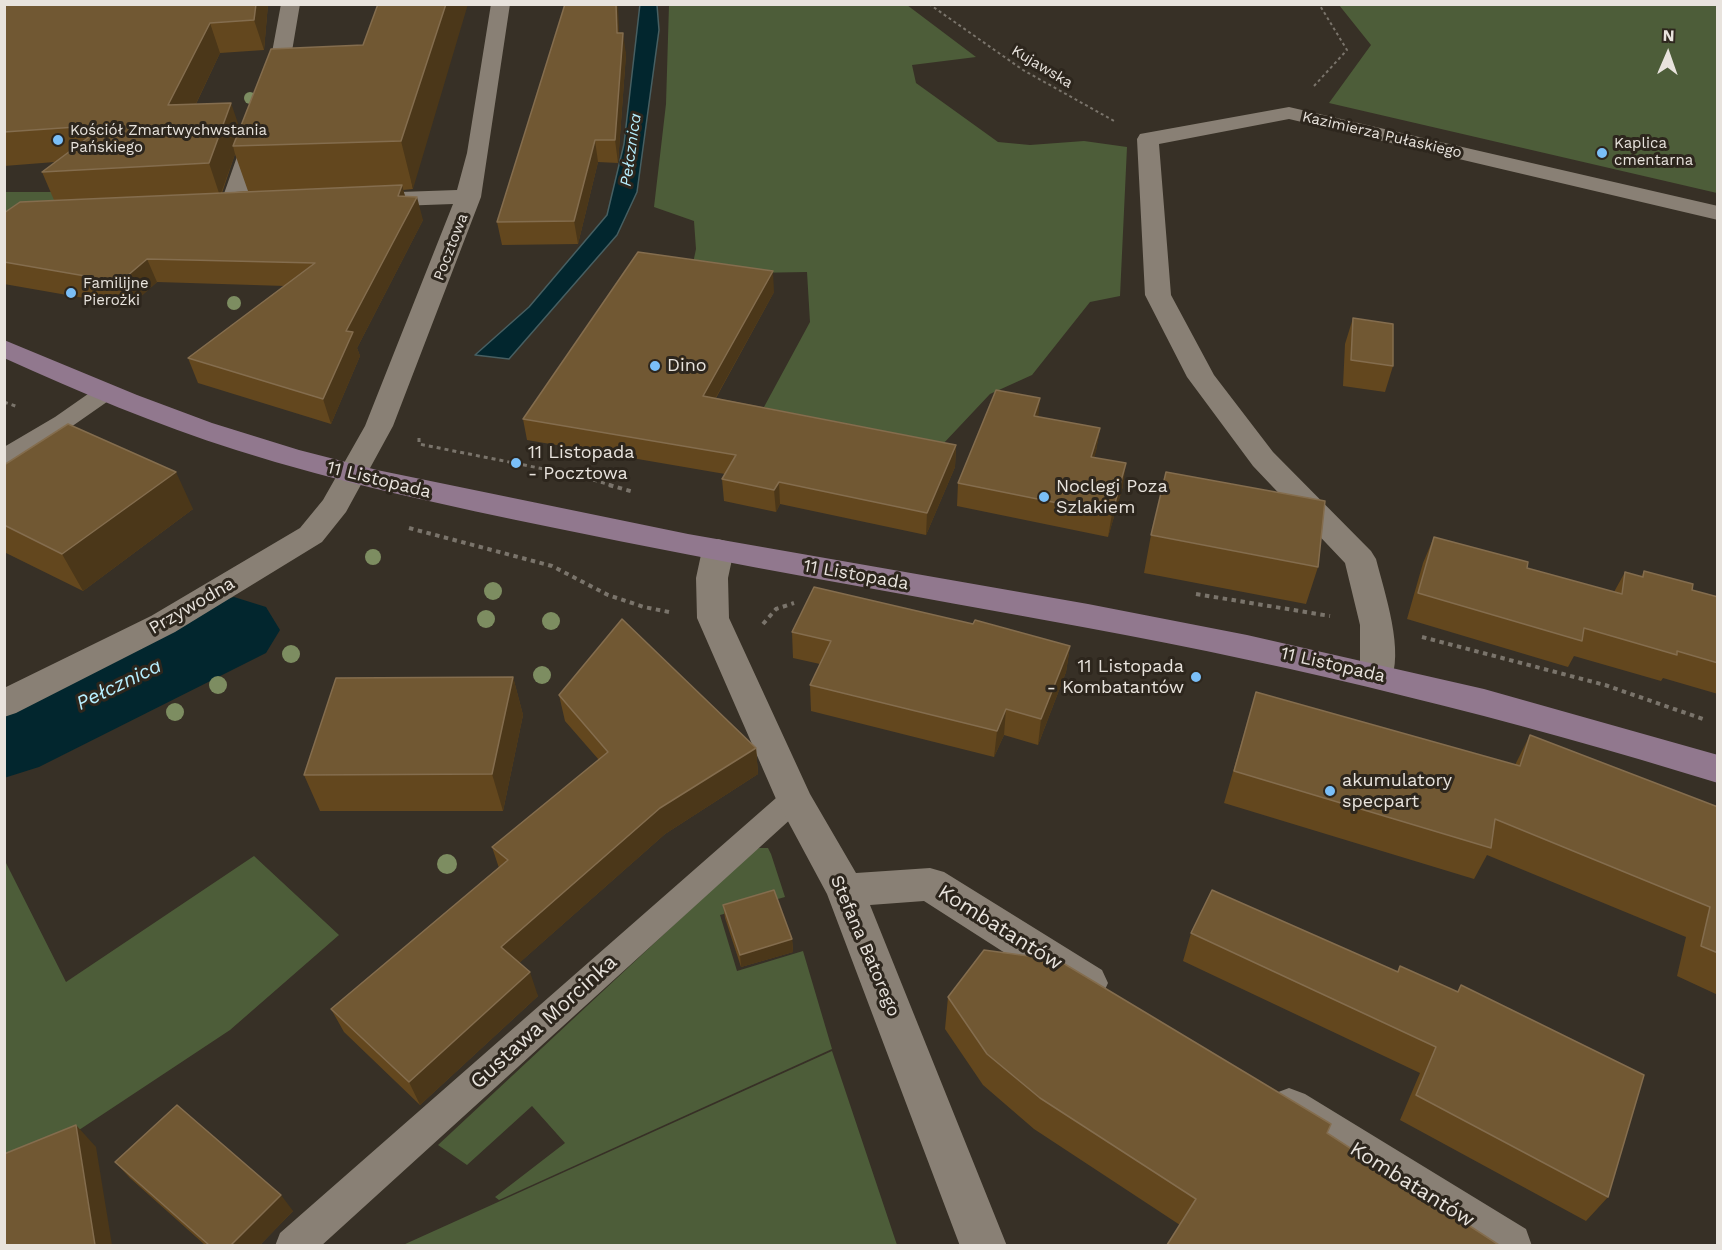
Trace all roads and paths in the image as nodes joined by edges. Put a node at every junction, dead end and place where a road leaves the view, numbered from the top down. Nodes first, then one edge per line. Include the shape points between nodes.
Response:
1 (291, 4) edge
2 (501, 4) edge
3 (929, 4) edge
4 (1319, 4) edge
5 (1289, 113) junction
6 (1148, 140) junction
7 (469, 197) junction
8 (351, 201) edge
9 (231, 205) edge
10 (1718, 213) edge
11 (4, 348) edge
12 (106, 392) junction
13 (379, 426) junction
14 (4, 457) edge
15 (353, 475) junction
16 (579, 476) dead end
17 (718, 550) junction
18 (1377, 675) junction
19 (4, 704) edge
20 (1718, 769) edge
21 (794, 799) junction
22 (844, 890) junction
23 (1123, 1005) edge
24 (1255, 1087) edge
25 (293, 1245) edge
26 (984, 1245) edge
27 (1509, 1245) edge

1 - 9 street via 280,63
2 - 7 street, Pocztowa
3 - 6 path, Kujawska via 1023,70
4 - 5 path via 1347,50
5 - 6 street, Kazimierza Pułaskiego
5 - 10 street, Kazimierza Pułaskiego
6 - 18 street via 1158,295 1201,377 1263,459 1360,559 1377,625
7 - 8 street
7 - 13 street, Pocztowa
11 - 12 main road, 11 Listopada
12 - 14 lane
12 - 15 main road, 11 Listopada via 202,429
13 - 15 street, Pocztowa
13 - 16 path via 420,429 419,444
15 - 17 main road, 11 Listopada via 469,502
15 - 19 street, Przywodna via 311,535 163,624
17 - 18 main road, 11 Listopada via 1113,621
17 - 21 street, Stefana Batorego via 712,578 713,618
18 - 20 main road, 11 Listopada via 1489,702
21 - 22 street, Stefana Batorego
21 - 25 lane, Gustawa Morcinka
22 - 23 street, Kombatantów via 930,884
22 - 26 street, Stefana Batorego
24 - 27 street, Kombatantów

